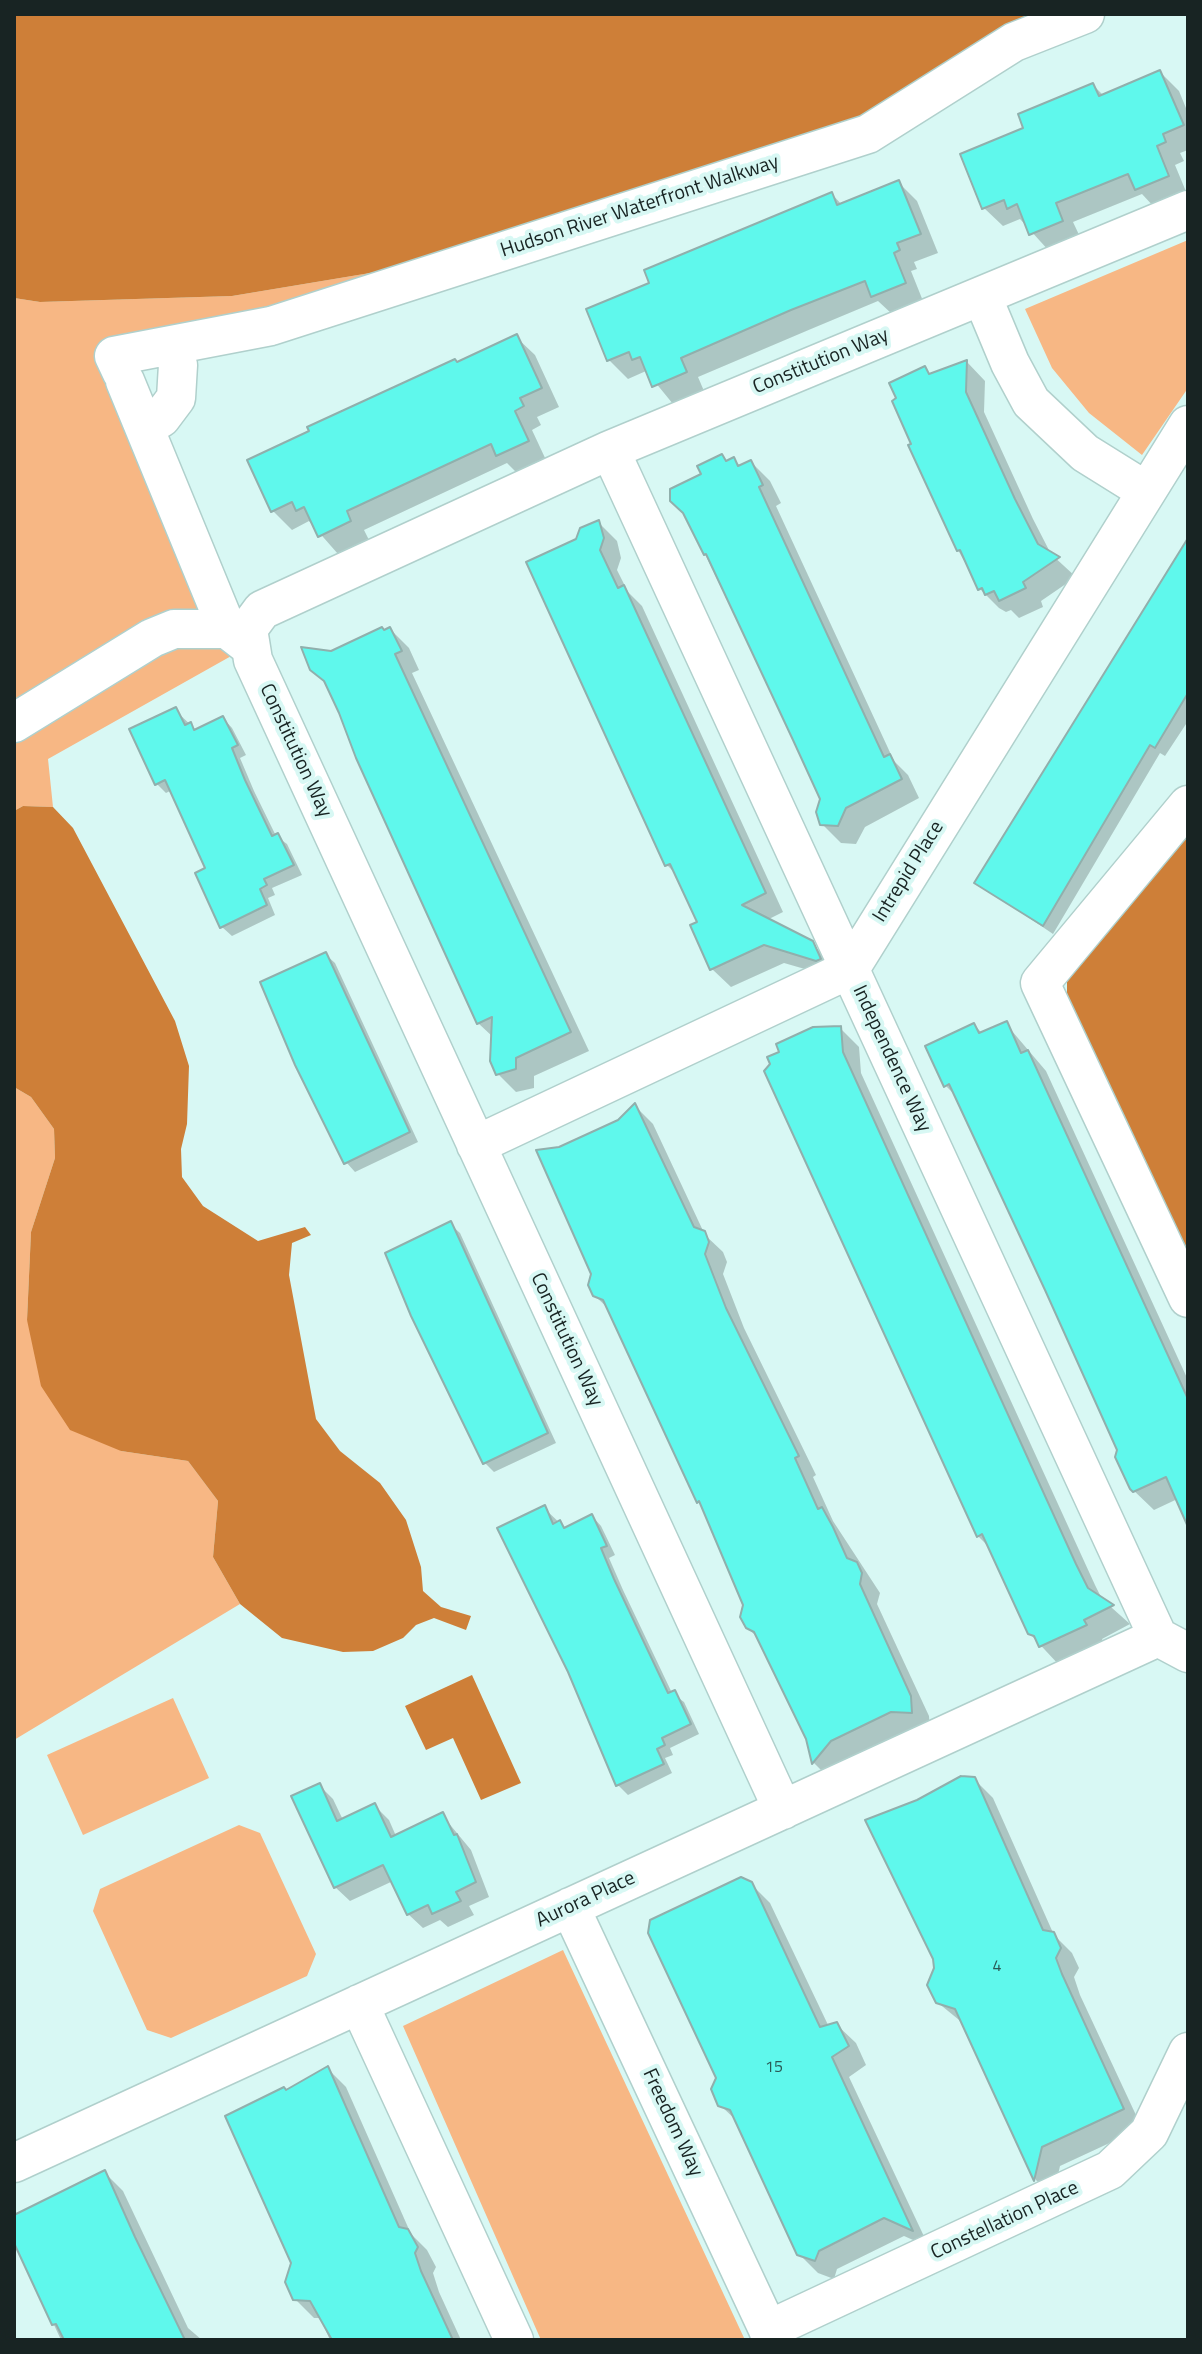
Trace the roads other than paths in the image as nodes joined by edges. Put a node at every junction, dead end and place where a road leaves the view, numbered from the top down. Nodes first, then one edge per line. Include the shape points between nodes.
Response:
1 (1085, 14) edge
2 (1188, 210) edge
3 (982, 296) junction
4 (171, 346) junction
5 (1188, 425) edge
6 (146, 427) junction
7 (610, 450) junction
8 (1146, 491) junction
9 (238, 638) junction
10 (14, 723) edge
11 (1188, 805) edge
12 (850, 969) junction
13 (476, 1145) junction
14 (1188, 1298) edge
15 (1173, 1645) edge
16 (783, 1810) junction
17 (570, 1907) junction
18 (359, 2004) junction
19 (1188, 2052) edge
20 (14, 2163) edge
21 (770, 2335) edge
22 (514, 2340) edge

1 - 4 street, Hudson River Waterfront Walkway via 1014,42 868,134 271,326
2 - 3 street, Constitution Way
3 - 7 street, Constitution Way
3 - 8 street via 1031,402 1085,453
4 - 6 street via 178,365 176,398
4 - 6 street, Hudson River Waterfront Walkway via 114,356
5 - 8 street, Intrepid Place
6 - 9 street, Hudson River Waterfront Walkway
7 - 9 street, Constitution Way via 262,610
7 - 12 street, Independence Way
8 - 12 street, Intrepid Place
9 - 10 street via 174,629
9 - 13 street, Constitution Way
11 - 14 street via 1040,983
12 - 13 street
12 - 15 street, Independence Way
13 - 16 street, Constitution Way
15 - 16 street, Aurora Place
16 - 17 street, Aurora Place
17 - 18 street, Aurora Place
17 - 21 street, Freedom Way
18 - 20 street, Aurora Place
18 - 22 street
19 - 21 street, Constellation Place via 1149,2133 1110,2170

